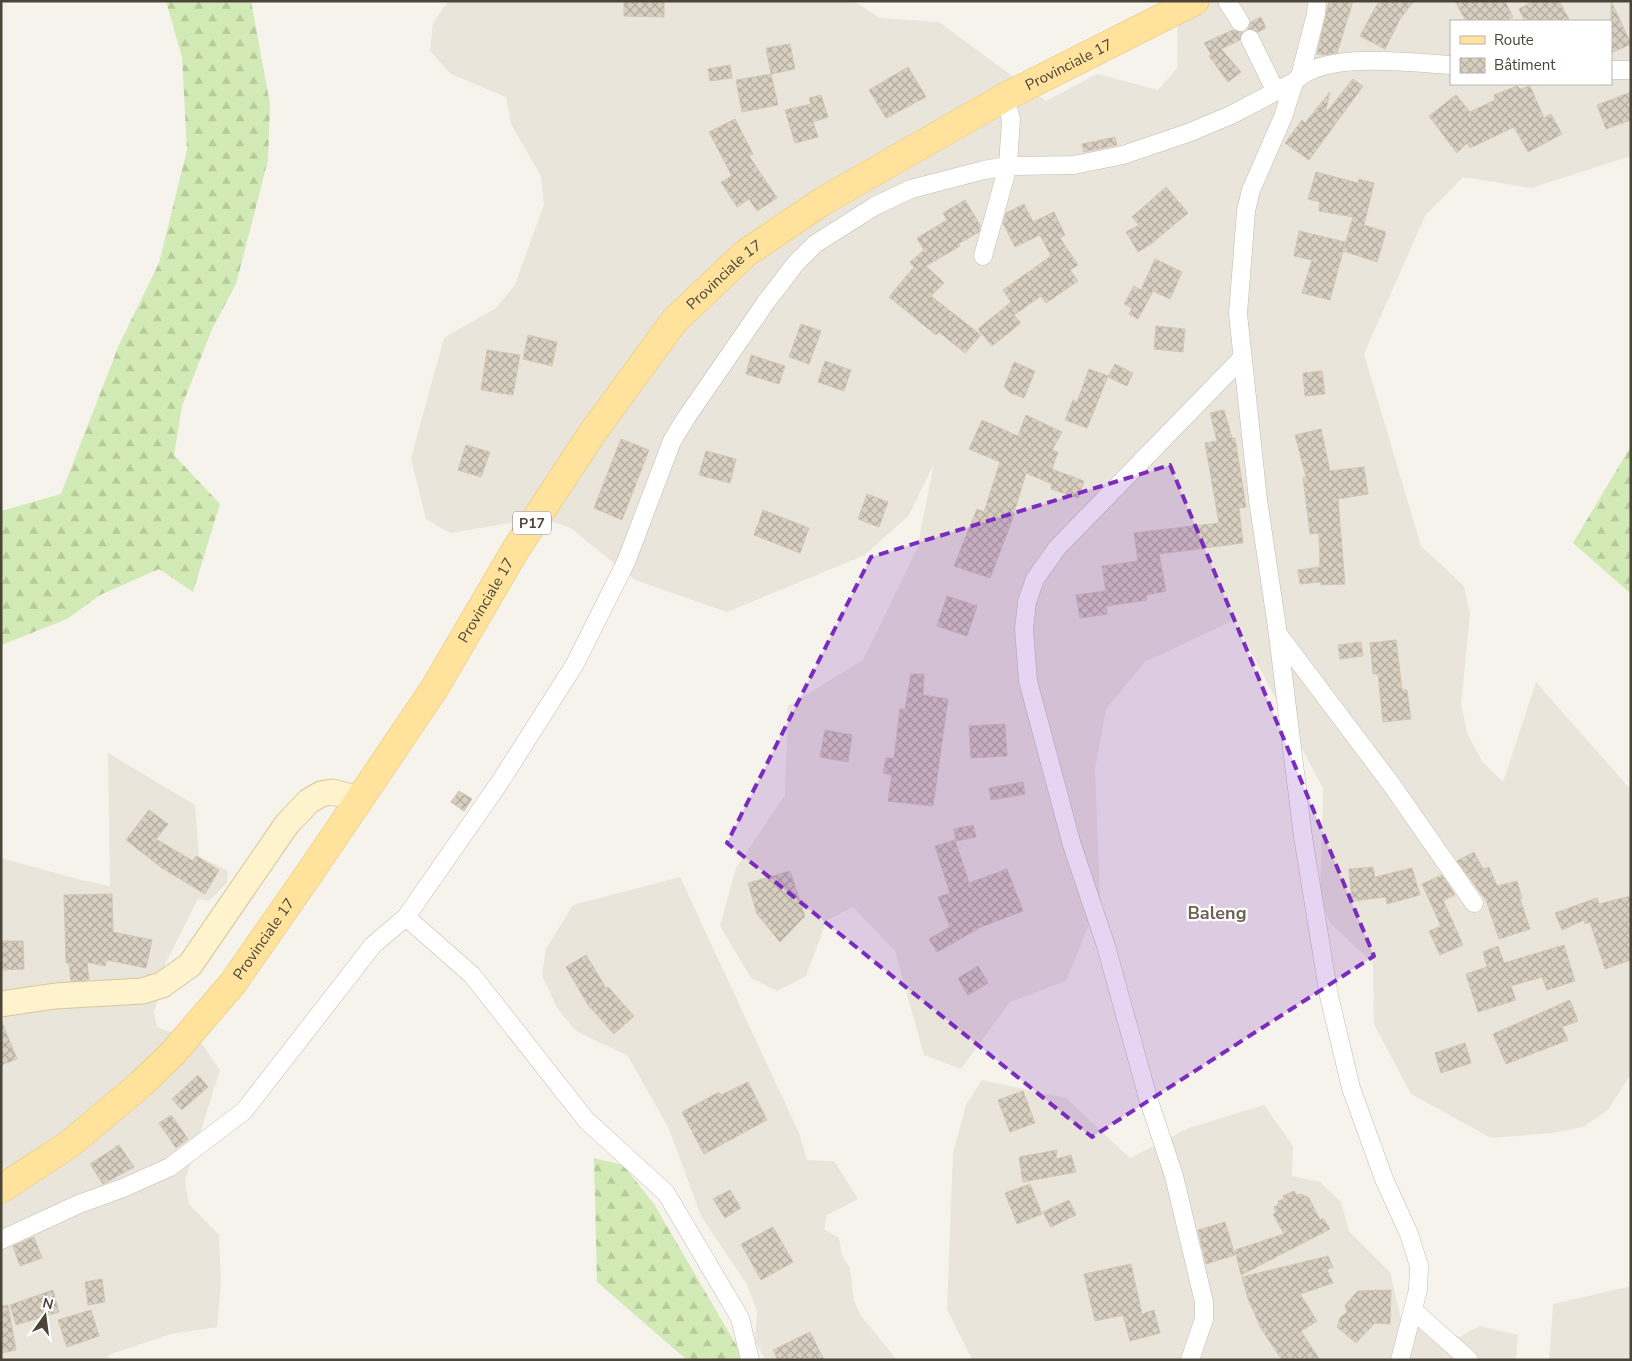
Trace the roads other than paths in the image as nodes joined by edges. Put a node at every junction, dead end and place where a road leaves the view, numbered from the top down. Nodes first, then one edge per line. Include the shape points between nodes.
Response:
1 (1194, 1) edge
2 (1227, 1) edge
3 (1317, 1) edge
4 (1240, 22) dead end
5 (1250, 39) dead end
6 (1450, 65) edge
7 (1612, 70) edge
8 (1631, 70) edge
9 (1297, 79) junction
10 (1276, 92) junction
11 (1005, 96) junction
12 (1008, 166) junction
13 (983, 256) dead end
14 (1242, 358) junction
15 (1278, 634) junction
16 (360, 799) junction
17 (1474, 903) dead end
18 (406, 917) junction
19 (1, 1004) edge
20 (1, 1189) edge
21 (1, 1240) edge
22 (1414, 1310) junction
23 (750, 1360) edge
24 (1190, 1360) edge
25 (1400, 1360) edge
26 (1469, 1360) edge

1 - 11 main road, Provinciale 17 / P17
2 - 4 street
3 - 9 street
5 - 10 street
6 - 9 street via 1368,60 1333,65
7 - 8 street
9 - 10 street
9 - 14 street via 1251,190 1246,210 1238,314
10 - 12 street via 1188,133 1123,155 1074,165
11 - 12 street via 1011,119
11 - 16 main road, Provinciale 17 / P17 via 823,201 757,245 675,320 633,374 516,549 434,689
12 - 13 street
12 - 18 street via 911,189 839,228 796,263 672,441 626,562 575,664 500,782
14 - 15 street via 1258,500
14 - 24 street via 1057,548 1035,579 1027,602 1024,629 1028,681 1072,845 1106,946 1148,1098 1174,1176 1204,1302 1204,1319
15 - 17 street via 1391,784
15 - 22 street via 1303,838 1329,996 1351,1088 1384,1179 1409,1234 1418,1266
16 - 19 street via 332,792 309,801 288,824 190,965 162,985 142,991 55,996
16 - 20 main road, Provinciale 17 / P17 via 233,982 173,1053 142,1084 71,1143
18 - 21 street via 373,945 244,1111 170,1167 78,1204
18 - 23 street via 472,975 586,1120 666,1193 740,1318
22 - 25 street
22 - 26 street

